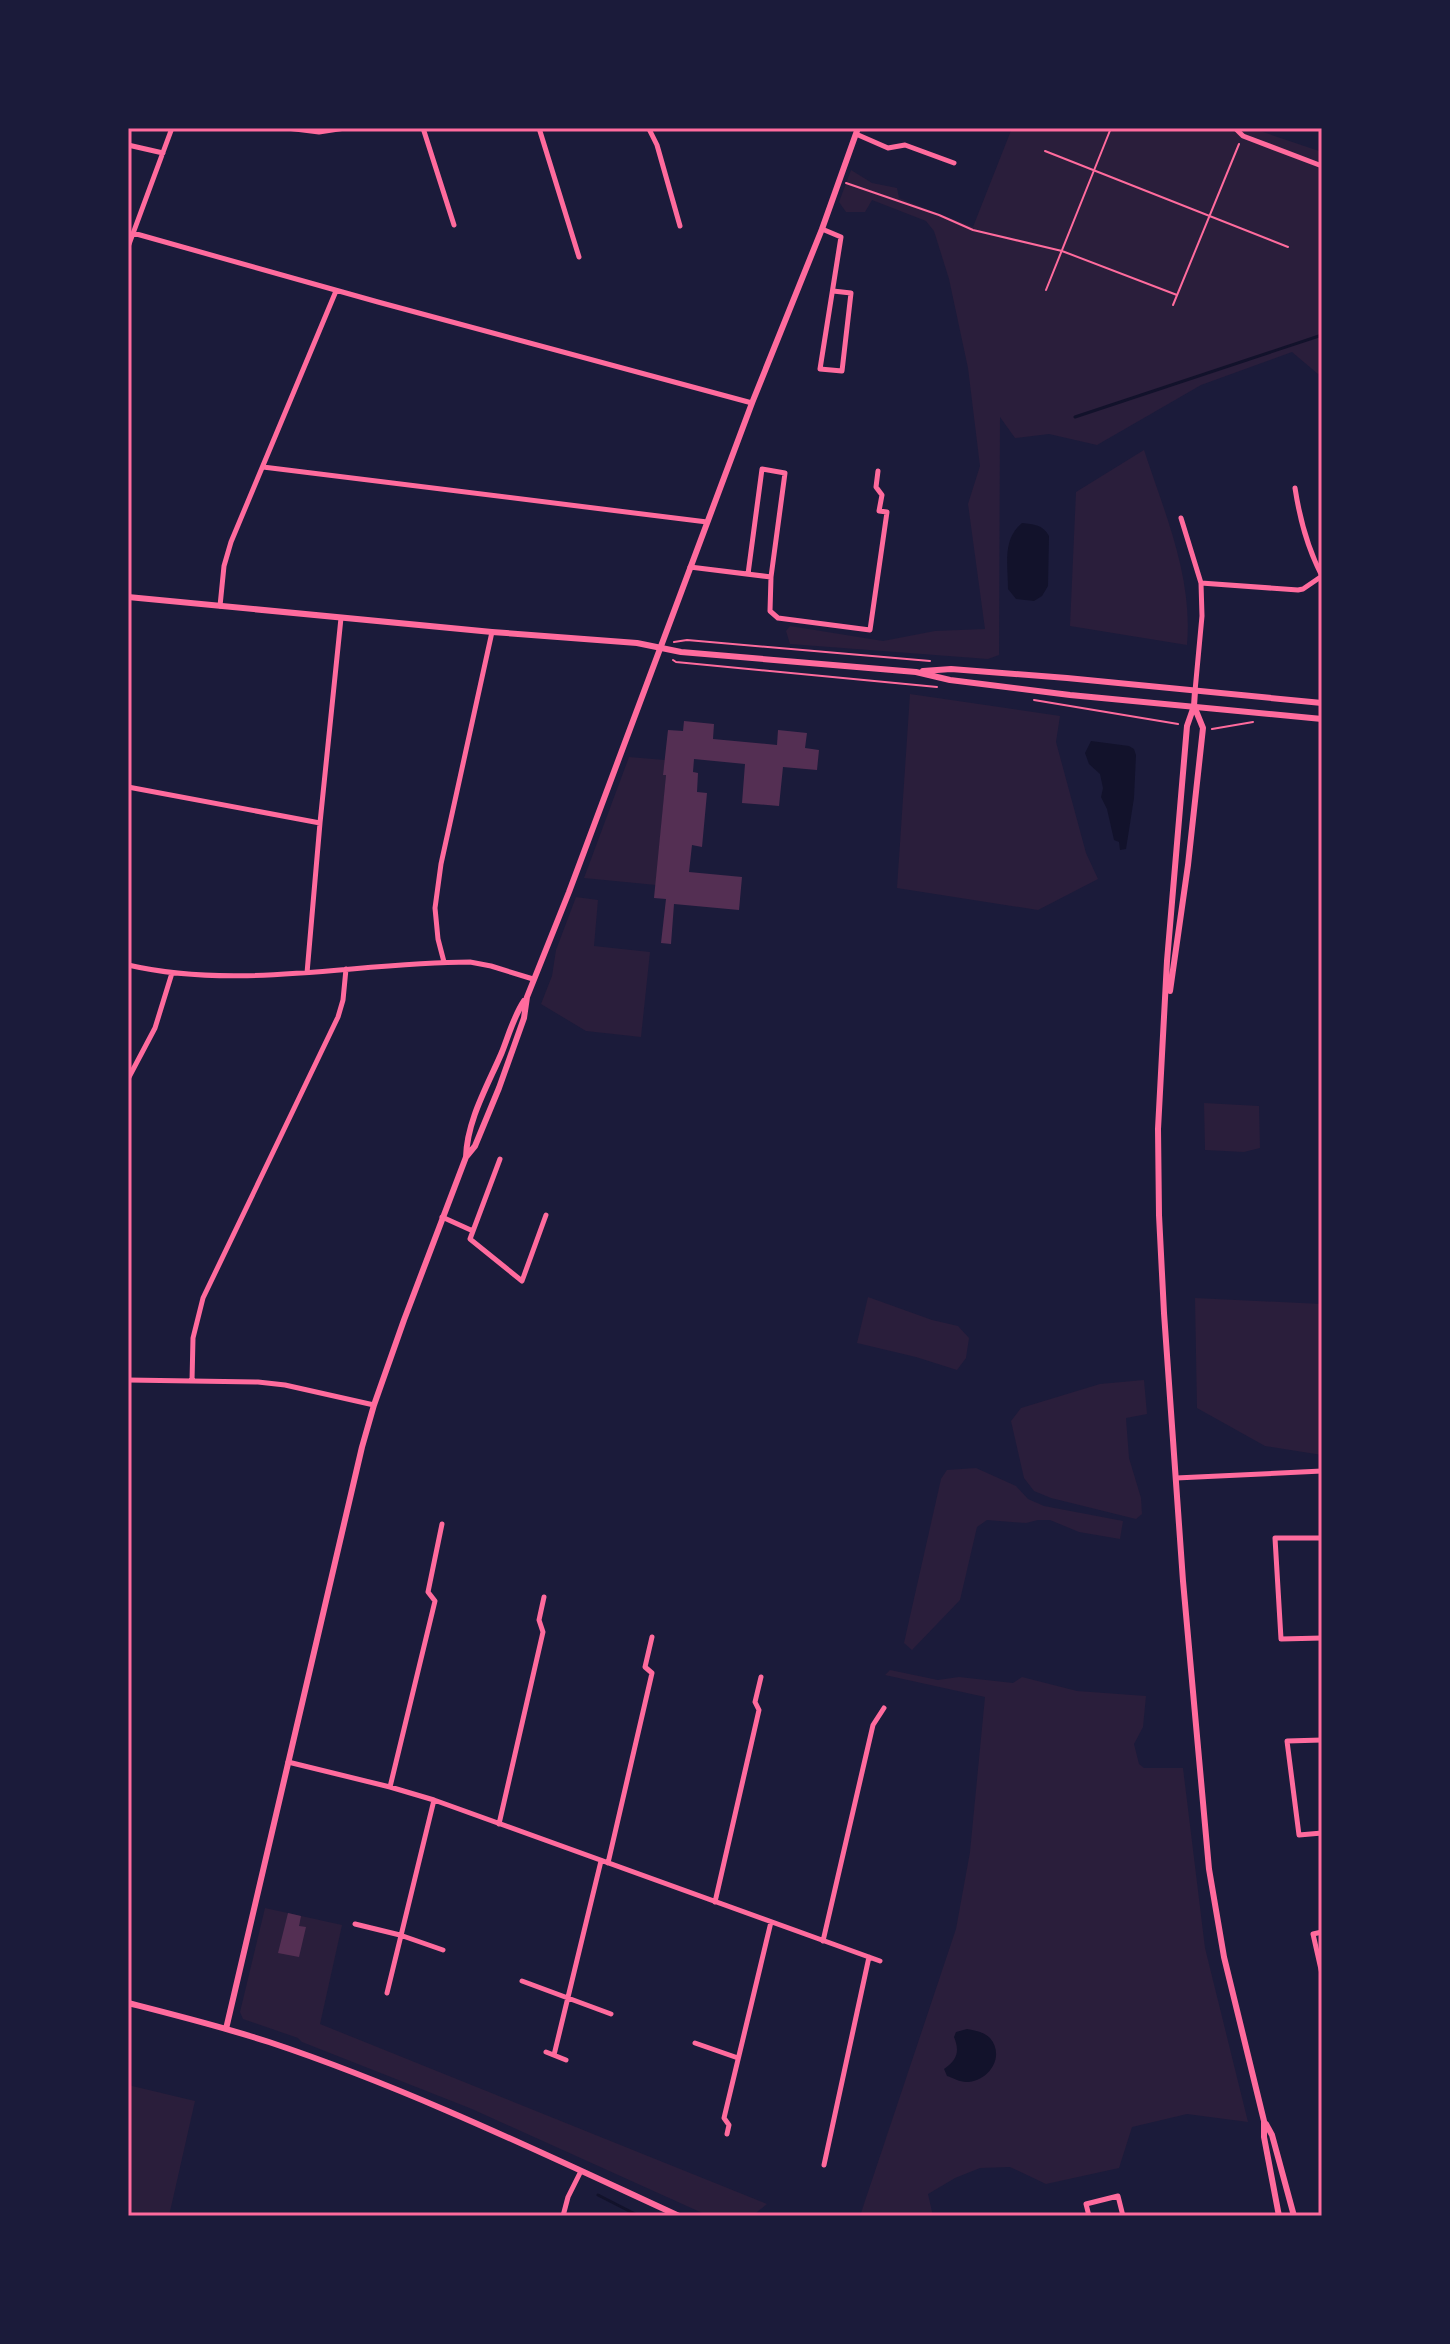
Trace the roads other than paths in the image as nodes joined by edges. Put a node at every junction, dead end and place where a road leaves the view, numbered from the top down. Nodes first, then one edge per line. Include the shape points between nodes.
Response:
1 (172, 128) edge
2 (287, 128) edge
3 (345, 128) edge
4 (423, 128) edge
5 (539, 128) edge
6 (647, 128) edge
7 (1235, 128) edge
8 (305, 129) edge
9 (857, 131) edge
10 (128, 145) edge
11 (163, 153) junction
12 (954, 163) dead end
13 (1322, 166) edge
14 (454, 225) dead end
15 (680, 226) dead end
16 (822, 229) junction
17 (133, 233) junction
18 (128, 247) edge
19 (579, 257) dead end
20 (336, 291) junction
21 (833, 291) junction
22 (752, 403) junction
23 (263, 467) junction
24 (878, 471) dead end
25 (1295, 488) dead end
26 (1181, 518) dead end
27 (707, 522) junction
28 (690, 567) junction
29 (748, 574) junction
30 (1322, 576) edge
31 (771, 577) junction
32 (1201, 583) junction
33 (128, 597) edge
34 (220, 606) junction
35 (341, 618) junction
36 (492, 632) junction
37 (659, 648) junction
38 (916, 672) junction
39 (1195, 691) junction
40 (1322, 703) edge
41 (1194, 706) junction
42 (1322, 719) edge
43 (128, 787) edge
44 (320, 823) junction
45 (444, 962) junction
46 (128, 965) edge
47 (346, 969) junction
48 (172, 973) junction
49 (307, 973) junction
50 (533, 979) junction
51 (527, 997) junction
52 (1166, 1015) junction
53 (128, 1079) edge
54 (466, 1157) junction
55 (500, 1159) dead end
56 (546, 1215) dead end
57 (442, 1217) junction
58 (473, 1231) junction
59 (128, 1380) edge
60 (192, 1381) junction
61 (374, 1405) junction
62 (1322, 1471) edge
63 (1176, 1478) junction
64 (442, 1524) dead end
65 (1322, 1538) edge
66 (544, 1597) dead end
67 (652, 1637) dead end
68 (1322, 1638) edge
69 (761, 1677) dead end
70 (884, 1708) dead end
71 (1322, 1740) edge
72 (288, 1762) junction
73 (390, 1787) junction
74 (434, 1800) junction
75 (499, 1824) junction
76 (1322, 1833) edge
77 (605, 1862) junction
78 (715, 1902) junction
79 (771, 1922) junction
80 (355, 1924) dead end
81 (1322, 1932) edge
82 (400, 1935) junction
83 (823, 1941) junction
84 (443, 1950) dead end
85 (869, 1957) junction
86 (880, 1961) dead end
87 (1322, 1974) edge
88 (522, 1981) dead end
89 (387, 1993) dead end
90 (568, 1998) junction
91 (128, 2003) edge
92 (611, 2014) dead end
93 (226, 2029) junction
94 (695, 2043) dead end
95 (546, 2052) dead end
96 (554, 2055) junction
97 (738, 2058) junction
98 (566, 2060) dead end
99 (1264, 2121) junction
100 (727, 2134) dead end
101 (824, 2165) dead end
102 (581, 2171) junction
103 (563, 2216) edge
104 (679, 2216) edge
105 (1089, 2216) edge
106 (1123, 2216) edge
107 (1279, 2216) edge
108 (1294, 2216) edge

1 - 11 street
2 - 8 street
3 - 8 street
4 - 14 street
5 - 19 street
6 - 15 street via 657,145
7 - 13 street via 1243,136
9 - 12 street via 888,148 905,145
9 - 16 street
10 - 11 street
11 - 17 street
16 - 21 street via 841,237
16 - 22 street
17 - 18 street
17 - 20 street
20 - 22 street
20 - 23 street
21 - 21 street via 851,293 842,371 820,369
22 - 27 street
23 - 27 street
23 - 34 street via 231,542
24 - 31 street via 879,511 887,512 870,630 778,618 770,611
25 - 30 street via 1308,550
26 - 32 street
27 - 28 street
28 - 29 street
28 - 37 street
29 - 31 street
29 - 31 street via 762,469 785,473
30 - 32 street via 1298,590
32 - 39 street
33 - 34 street
34 - 35 street
35 - 36 street
35 - 44 street
36 - 37 street
36 - 45 street via 441,864 435,908
37 - 38 street
37 - 50 street
38 - 39 street via 951,669
38 - 41 street via 1070,695
39 - 40 street
39 - 41 street
41 - 42 street
41 - 52 street via 1187,726
41 - 52 street via 1203,728
43 - 44 street
44 - 49 street
45 - 47 street
45 - 50 street via 491,966
46 - 48 street
47 - 49 street
47 - 60 street via 338,1017 203,1298 193,1338
48 - 49 street
48 - 53 street via 155,1028
50 - 51 street
51 - 54 street via 499,1088
51 - 54 street via 487,1080
52 - 63 street via 1158,1129 1159,1215
54 - 57 street
55 - 58 street
56 - 58 street via 522,1281 470,1239
57 - 58 street
57 - 61 street
59 - 60 street
60 - 61 street via 285,1385
61 - 72 street
62 - 63 street
63 - 99 street via 1209,1869 1224,1957
64 - 73 street via 428,1592 435,1601
65 - 68 street via 1275,1538 1281,1639
66 - 75 street via 539,1620 543,1632
67 - 77 street via 645,1667 652,1673
69 - 78 street via 755,1702 759,1710
70 - 83 street via 873,1725
71 - 76 street via 1287,1741 1299,1835
72 - 73 street
72 - 93 street
73 - 74 street
74 - 75 street
74 - 82 street
75 - 77 street
77 - 78 street
77 - 90 street
78 - 79 street
79 - 83 street
79 - 97 street
80 - 82 street
81 - 87 street via 1313,1934
82 - 84 street
82 - 89 street
83 - 85 street
85 - 86 street
85 - 101 street
88 - 90 street
90 - 92 street
90 - 96 street
91 - 93 street
93 - 102 street via 468,2119
94 - 97 street
95 - 96 street
96 - 98 street
97 - 100 street via 724,2118
99 - 107 street
99 - 108 street
102 - 103 street
102 - 104 street
105 - 106 street via 1086,2204 1118,2196

